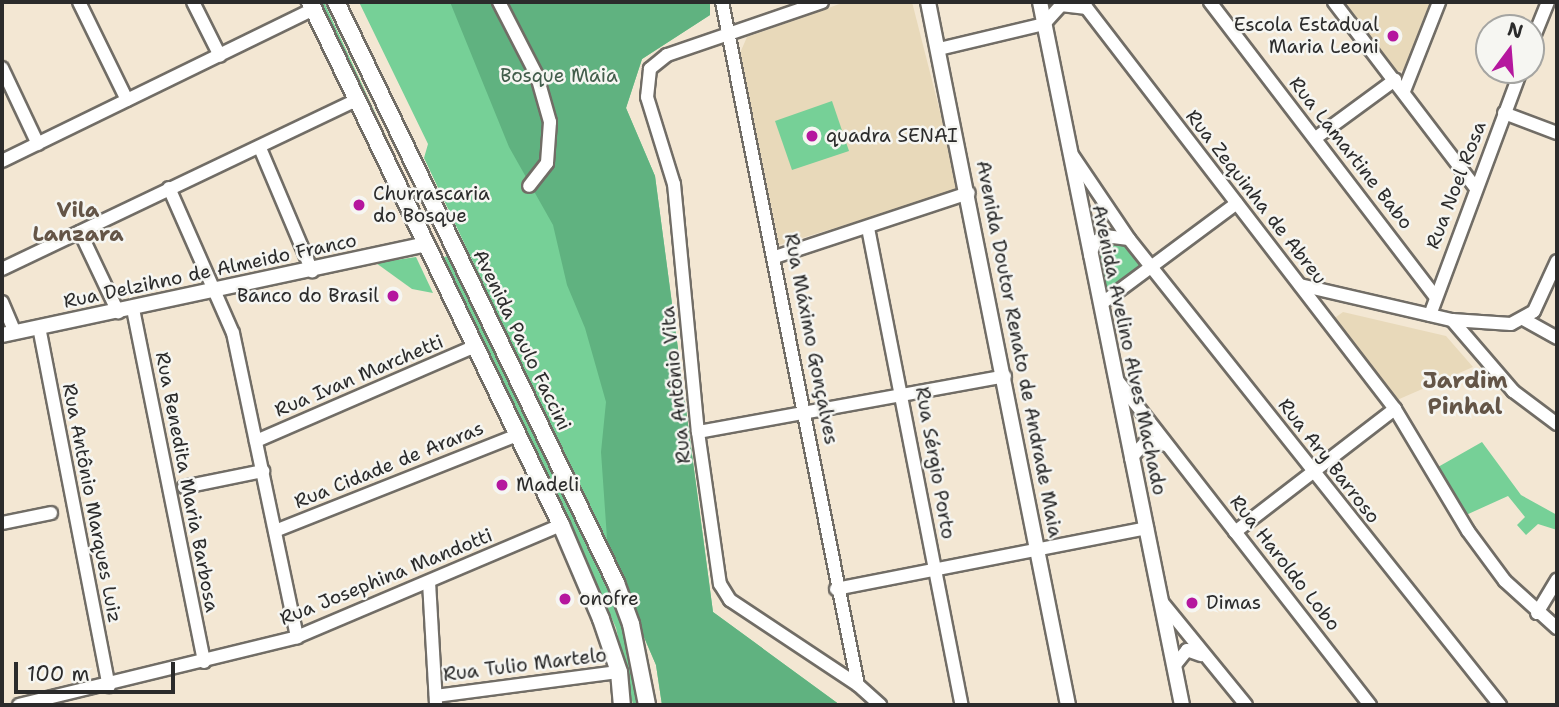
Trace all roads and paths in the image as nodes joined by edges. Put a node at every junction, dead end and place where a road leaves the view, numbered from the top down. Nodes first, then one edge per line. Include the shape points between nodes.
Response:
1 (79, 2) edge
2 (193, 2) edge
3 (336, 2) edge
4 (499, 2) edge
5 (722, 2) edge
6 (822, 2) edge
7 (929, 2) edge
8 (1040, 2) edge
9 (1210, 2) edge
10 (1334, 2) edge
11 (1439, 2) edge
12 (312, 5) edge
13 (1085, 5) edge
14 (1044, 24) junction
15 (727, 35) junction
16 (939, 48) junction
17 (220, 56) junction
18 (2, 68) edge
19 (1395, 79) junction
20 (1515, 84) edge
21 (1404, 91) junction
22 (127, 100) junction
23 (355, 101) junction
24 (1504, 113) junction
25 (1557, 133) edge
26 (1317, 137) junction
27 (38, 144) junction
28 (260, 148) junction
29 (1070, 152) junction
30 (382, 157) junction
31 (2, 161) edge
32 (419, 174) junction
33 (533, 182) dead end
34 (1475, 187) junction
35 (169, 188) junction
36 (969, 193) junction
37 (1237, 203) junction
38 (868, 228) junction
39 (80, 232) junction
40 (1129, 239) junction
41 (426, 244) junction
42 (456, 251) junction
43 (1090, 255) junction
44 (775, 257) junction
45 (1557, 261) edge
46 (2, 269) edge
47 (1153, 269) junction
48 (312, 271) junction
49 (1300, 285) junction
50 (217, 291) junction
51 (1434, 296) junction
52 (2, 302) edge
53 (1101, 304) junction
54 (133, 309) junction
55 (118, 312) junction
56 (1430, 315) junction
57 (1452, 320) junction
58 (1525, 320) junction
59 (40, 327) junction
60 (8, 333) edge
61 (1557, 338) edge
62 (476, 346) junction
63 (1005, 376) junction
64 (1116, 379) junction
65 (903, 392) junction
66 (1395, 410) junction
67 (807, 413) junction
68 (1557, 424) edge
69 (698, 432) junction
70 (517, 435) junction
71 (256, 441) junction
72 (1167, 446) junction
73 (1131, 458) junction
74 (1312, 470) junction
75 (263, 471) junction
76 (184, 487) dead end
77 (51, 513) dead end
78 (2, 523) edge
79 (561, 525) junction
80 (1147, 528) junction
81 (275, 531) junction
82 (1235, 532) junction
83 (1038, 550) junction
84 (935, 568) junction
85 (1557, 580) edge
86 (429, 582) junction
87 (836, 589) junction
88 (1161, 602) junction
89 (1537, 613) junction
90 (1557, 628) edge
91 (297, 637) junction
92 (1204, 657) junction
93 (204, 663) junction
94 (1175, 665) junction
95 (619, 672) junction
96 (858, 685) junction
97 (108, 686) junction
98 (436, 701) edge
99 (19, 705) edge
100 (622, 705) edge
101 (647, 705) edge
102 (880, 705) edge
103 (962, 705) edge
104 (1068, 705) edge
105 (1182, 705) edge
106 (1246, 705) edge
107 (1370, 705) edge
108 (1500, 705) edge

1 - 22 street
2 - 17 street
3 - 32 main road, Avenida Paulo Faccini
4 - 33 street via 537,76 550,122 547,163
5 - 15 street, Rua Máximo Gonçalves
6 - 15 street, Rua Antônio Vita
7 - 16 street, Avenida Doutor Renato de Andrade Maia
8 - 14 street, Avenida Avelino Alves Machado
9 - 26 street, Rua Lamartine Babo
10 - 19 street
11 - 21 street
12 - 17 street
12 - 23 main road
13 - 14 street, Rua Zequinha de Abreu via 1061,5
13 - 37 street, Rua Zequinha de Abreu
14 - 16 street
14 - 29 street, Avenida Avelino Alves Machado
15 - 44 street, Rua Máximo Gonçalves
15 - 69 street, Rua Antônio Vita via 660,59 650,69 647,90 674,184
16 - 36 street, Avenida Doutor Renato de Andrade Maia
17 - 22 street
18 - 27 street
19 - 21 street
19 - 26 street
20 - 24 street, Rua Noel Rosa
21 - 34 street
22 - 27 street
23 - 28 street
23 - 30 main road
24 - 25 street
24 - 34 street, Rua Noel Rosa
26 - 51 street, Rua Lamartine Babo
27 - 31 street
28 - 35 street
28 - 48 street
29 - 40 street, Rua Ary Barroso
29 - 43 street, Avenida Avelino Alves Machado
30 - 32 main road via 399,181 407,183
30 - 41 main road
32 - 42 main road, Avenida Paulo Faccini
34 - 51 street, Rua Noel Rosa
35 - 39 street
35 - 50 street
36 - 38 street
36 - 63 street, Avenida Doutor Renato de Andrade Maia
37 - 47 street
37 - 49 street, Rua Zequinha de Abreu
38 - 44 street
38 - 65 street, Rua Sérgio Porto
39 - 46 street
39 - 55 street
40 - 43 street via 1105,236 1095,242
40 - 47 street, Rua Ary Barroso
41 - 42 main road
41 - 48 street, Rua Delzihno de Almeido Franco
41 - 62 main road
42 - 101 main road, Avenida Paulo Faccini via 616,583 634,635
43 - 53 street, Avenida Avelino Alves Machado
44 - 67 street, Rua Máximo Gonçalves
45 - 58 street via 1541,300
47 - 53 street
47 - 74 street, Rua Ary Barroso
48 - 50 street, Rua Delzihno de Almeido Franco
49 - 56 street
49 - 66 street, Rua Zequinha de Abreu
50 - 54 street, Rua Delzihno de Almeido Franco
50 - 71 street via 233,333
51 - 56 street, Rua Noel Rosa
52 - 60 street
53 - 64 street, Avenida Avelino Alves Machado
54 - 55 street, Rua Delzihno de Almeido Franco
54 - 93 street, Rua Benedita Maria Barbosa
55 - 59 street, Rua Delzihno de Almeido Franco
56 - 57 street
57 - 58 street via 1496,325
57 - 68 street via 1513,391
58 - 61 street
59 - 60 street, Rua Delzihno de Almeido Franco
59 - 97 street, Rua Antônio Marques Luiz
62 - 70 main road
62 - 71 street, Rua Ivan Marchetti
63 - 65 street
63 - 83 street, Avenida Doutor Renato de Andrade Maia
64 - 72 street, Rua Haroldo Lobo
64 - 73 street, Avenida Avelino Alves Machado
65 - 67 street
65 - 84 street, Rua Sérgio Porto
66 - 74 street
66 - 89 street, Rua Zequinha de Abreu via 1468,531
67 - 69 street
67 - 87 street, Rua Máximo Gonçalves
69 - 96 street, Rua Antônio Vita via 723,593
70 - 79 main road
70 - 81 street, Rua Cidade de Araras
71 - 75 street
72 - 73 street via 1147,441
72 - 82 street, Rua Haroldo Lobo
73 - 80 street, Avenida Avelino Alves Machado
74 - 82 street
74 - 108 street, Rua Ary Barroso
75 - 76 street
75 - 81 street
77 - 78 street
79 - 86 street, Rua Josephina Mandotti
79 - 95 main road
80 - 83 street
80 - 88 street, Avenida Avelino Alves Machado
81 - 91 street
82 - 107 street, Rua Haroldo Lobo
83 - 84 street
83 - 104 street, Avenida Doutor Renato de Andrade Maia
84 - 87 street
84 - 103 street, Rua Sérgio Porto
85 - 89 street
86 - 91 street, Rua Josephina Mandotti
86 - 98 street
87 - 96 street, Rua Máximo Gonçalves
88 - 92 street
88 - 94 street, Avenida Avelino Alves Machado
89 - 90 street, Rua Zequinha de Abreu
91 - 93 street, Rua Josephina Mandotti
92 - 94 street via 1187,650
92 - 106 street
93 - 97 street, Rua Josephina Mandotti
94 - 105 street, Avenida Avelino Alves Machado
95 - 98 street, Rua Tulio Martelo
95 - 100 main road
96 - 102 street, Rua Antônio Vita
97 - 99 street, Rua Josephina Mandotti

